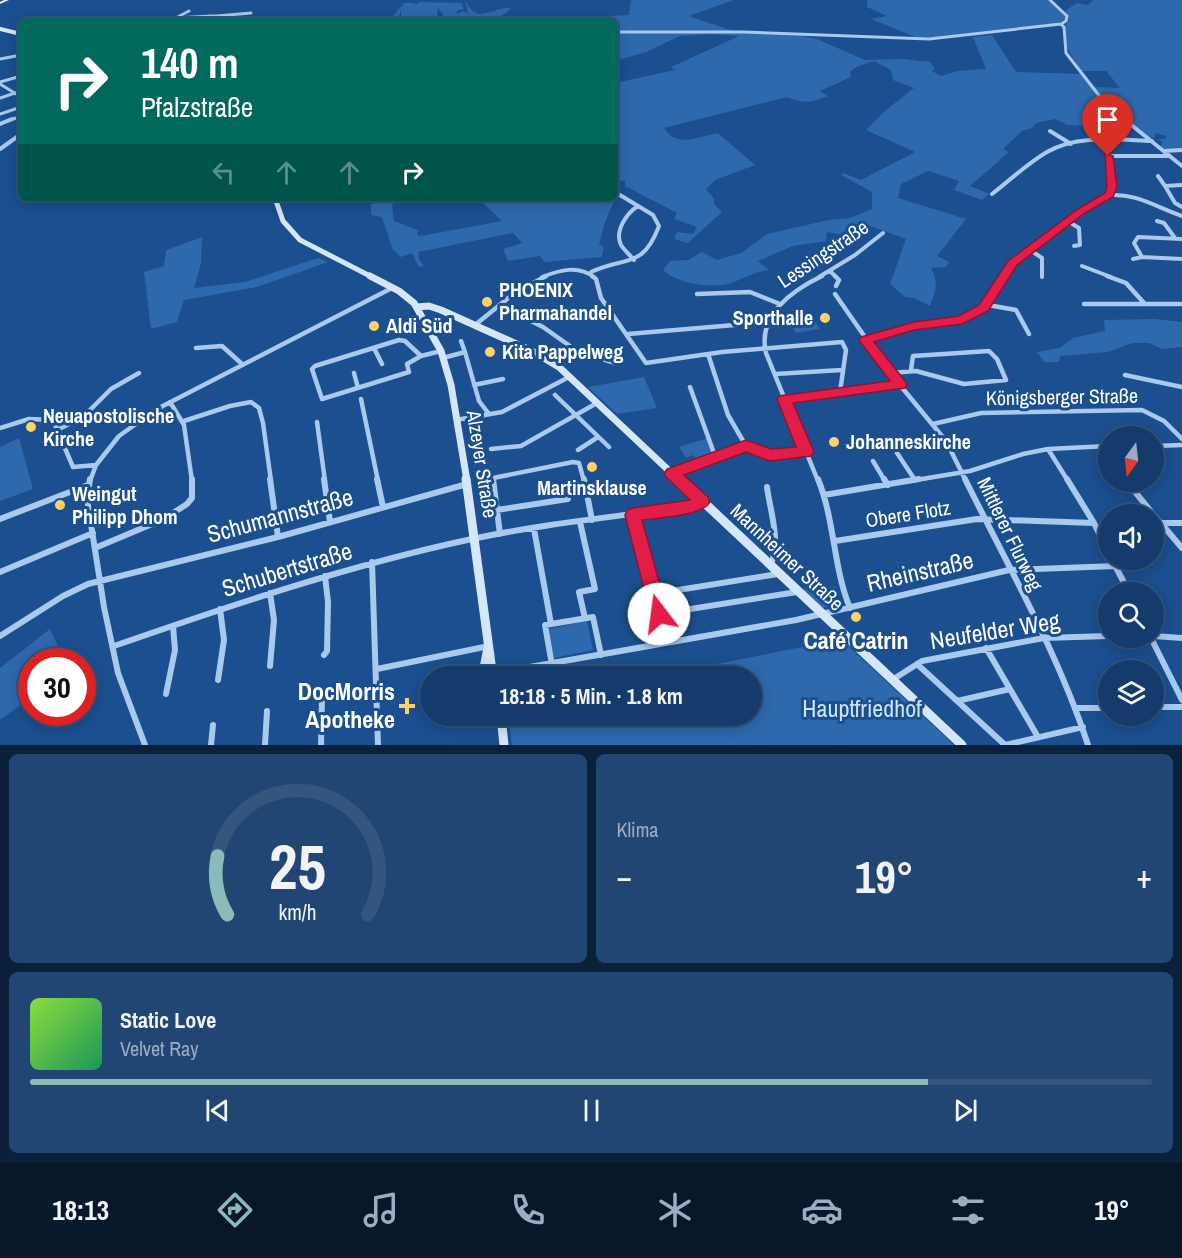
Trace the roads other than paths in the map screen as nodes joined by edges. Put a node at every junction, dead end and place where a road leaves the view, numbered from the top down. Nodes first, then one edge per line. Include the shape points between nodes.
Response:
1 (7, 0) edge
2 (1050, 0) edge
3 (0, 3) edge
4 (189, 11) dead end
5 (251, 13) dead end
6 (217, 16) junction
7 (179, 17) junction
8 (150, 18) edge
9 (220, 18) edge
10 (1061, 24) junction
11 (0, 29) edge
12 (618, 32) edge
13 (18, 33) edge
14 (18, 55) edge
15 (0, 59) edge
16 (18, 77) edge
17 (0, 83) edge
18 (18, 92) edge
19 (15, 93) junction
20 (18, 95) edge
21 (0, 98) edge
22 (18, 108) edge
23 (0, 114) edge
24 (18, 117) edge
25 (0, 124) edge
26 (1050, 131) dead end
27 (18, 136) edge
28 (0, 141) edge
29 (1152, 141) junction
30 (9, 142) junction
31 (1071, 144) junction
32 (0, 149) edge
33 (1182, 150) edge
34 (1163, 151) junction
35 (1170, 156) junction
36 (1182, 166) edge
37 (1158, 176) dead end
38 (1182, 184) edge
39 (1165, 186) junction
40 (618, 194) edge
41 (992, 194) dead end
42 (1109, 195) junction
43 (276, 201) edge
44 (638, 206) junction
45 (1182, 207) edge
46 (1182, 216) edge
47 (1156, 220) dead end
48 (1069, 222) junction
49 (883, 233) dead end
50 (1175, 238) junction
51 (1182, 238) edge
52 (1074, 246) dead end
53 (1030, 250) junction
54 (1142, 257) junction
55 (1133, 259) dead end
56 (634, 260) junction
57 (1182, 260) edge
58 (1082, 266) dead end
59 (830, 271) junction
60 (591, 272) junction
61 (1042, 277) dead end
62 (836, 286) dead end
63 (392, 288) junction
64 (697, 294) dead end
65 (835, 294) dead end
66 (1144, 303) junction
67 (780, 304) junction
68 (1084, 304) dead end
69 (1182, 304) edge
70 (499, 305) junction
71 (988, 305) junction
72 (419, 310) junction
73 (770, 322) junction
74 (475, 325) junction
75 (628, 334) junction
76 (1029, 334) dead end
77 (865, 340) junction
78 (461, 341) dead end
79 (196, 348) dead end
80 (374, 348) junction
81 (765, 349) junction
82 (465, 352) junction
83 (442, 354) junction
84 (708, 354) junction
85 (422, 357) junction
86 (615, 363) dead end
87 (242, 364) junction
88 (381, 364) dead end
89 (842, 370) junction
90 (910, 370) junction
91 (140, 372) dead end
92 (354, 373) dead end
93 (890, 373) junction
94 (775, 374) junction
95 (1125, 375) dead end
96 (569, 377) junction
97 (503, 379) dead end
98 (474, 385) junction
99 (900, 385) junction
100 (690, 387) dead end
101 (1182, 387) edge
102 (358, 388) junction
103 (840, 392) junction
104 (555, 395) dead end
105 (361, 399) dead end
106 (784, 399) junction
107 (170, 402) junction
108 (597, 403) junction
109 (489, 414) junction
110 (576, 415) junction
111 (456, 420) junction
112 (184, 421) junction
113 (317, 422) dead end
114 (933, 424) junction
115 (0, 428) edge
116 (59, 429) junction
117 (598, 437) junction
118 (1182, 439) edge
119 (1182, 445) edge
120 (746, 446) junction
121 (1098, 446) edge
122 (1164, 446) edge
123 (609, 447) dead end
124 (491, 449) dead end
125 (1048, 449) junction
126 (578, 450) dead end
127 (806, 452) junction
128 (897, 453) dead end
129 (715, 456) junction
130 (873, 461) dead end
131 (96, 465) junction
132 (962, 472) junction
133 (672, 474) junction
134 (915, 480) junction
135 (467, 484) junction
136 (888, 484) junction
137 (88, 485) junction
138 (767, 487) dead end
139 (586, 489) junction
140 (1135, 492) edge
141 (824, 495) junction
142 (702, 502) junction
143 (1144, 504) edge
144 (383, 507) junction
145 (497, 510) junction
146 (633, 515) junction
147 (0, 519) edge
148 (984, 519) junction
149 (592, 520) junction
150 (330, 522) junction
151 (580, 522) junction
152 (1094, 523) junction
153 (1164, 523) edge
154 (1182, 523) edge
155 (1164, 528) edge
156 (534, 529) junction
157 (1098, 531) edge
158 (93, 533) junction
159 (500, 534) junction
160 (278, 537) junction
161 (475, 538) junction
162 (835, 541) junction
163 (95, 548) junction
164 (1182, 548) edge
165 (372, 562) junction
166 (1098, 564) edge
167 (769, 565) junction
168 (1009, 570) junction
169 (0, 572) edge
170 (778, 574) junction
171 (325, 576) junction
172 (101, 580) junction
173 (797, 592) junction
174 (270, 593) junction
175 (653, 594) junction
176 (850, 608) junction
177 (220, 609) junction
178 (659, 614) junction
179 (822, 614) junction
180 (585, 618) junction
181 (551, 624) junction
182 (173, 626) junction
183 (0, 636) edge
184 (1098, 636) edge
185 (1164, 637) edge
186 (1044, 638) junction
187 (1182, 638) edge
188 (667, 643) junction
189 (489, 645) junction
190 (114, 646) junction
191 (986, 648) junction
192 (1157, 648) edge
193 (324, 655) dead end
194 (601, 655) junction
195 (917, 664) junction
196 (552, 665) junction
197 (270, 666) dead end
198 (492, 666) edge
199 (546, 666) edge
200 (377, 669) junction
201 (218, 680) dead end
202 (892, 680) junction
203 (1010, 689) junction
204 (166, 694) dead end
205 (322, 697) dead end
206 (1182, 700) edge
207 (957, 701) junction
208 (1164, 707) edge
209 (1182, 707) edge
210 (1076, 708) junction
211 (1098, 708) edge
212 (267, 711) dead end
213 (213, 725) dead end
214 (501, 726) edge
215 (1083, 727) junction
216 (1038, 737) junction
217 (146, 745) edge
218 (211, 745) edge
219 (265, 745) edge
220 (321, 745) edge
221 (378, 745) edge
222 (504, 745) edge
223 (962, 745) edge
224 (1005, 745) edge
225 (1088, 745) edge

1 - 3 main road
2 - 10 street via 1067,16
4 - 7 street
5 - 6 street
6 - 7 street
6 - 9 street
7 - 8 street
10 - 12 street via 929,39
10 - 29 street via 1071,60 1108,106
11 - 13 main road
14 - 15 street
16 - 17 street
17 - 19 street
18 - 19 street
19 - 20 street
19 - 21 street
22 - 23 street
24 - 25 street
26 - 31 street
27 - 30 street
28 - 30 street
29 - 31 street
29 - 34 street
30 - 32 street
31 - 41 street via 1049,150
33 - 34 street
34 - 35 street
35 - 36 street
35 - 42 street via 1108,156 1112,187
37 - 39 street
38 - 39 street
39 - 45 street
40 - 44 street
42 - 46 street via 1132,196
42 - 48 street
43 - 63 main road, Alzeyer Straße via 283,221 300,240
44 - 56 street via 629,212 619,237
44 - 56 street via 656,217 659,226 652,246
47 - 50 street via 1164,223
48 - 52 street via 1079,228 1080,245
48 - 53 street
49 - 59 street, Lessingstraße
50 - 51 street
50 - 54 street via 1138,237 1134,243
53 - 61 street via 1042,258
53 - 71 street via 1007,269
54 - 55 street
54 - 57 street
56 - 60 street
58 - 66 street via 1126,283
59 - 62 street via 839,280
59 - 67 street, Lessingstraße via 802,284
60 - 70 street via 578,269 550,274
60 - 75 street via 602,298
63 - 72 main road, Alzeyer Straße
63 - 87 street
64 - 67 street via 750,292
65 - 77 street, Mittlerer Flurweg
66 - 68 street
66 - 69 street
67 - 73 street, Lessingstraße
70 - 74 street
70 - 86 street via 543,327 577,351
71 - 76 street via 1016,310
71 - 77 street via 962,320 914,326
72 - 74 main road, Mannheimer Straße via 433,307
72 - 83 main road, Alzeyer Straße
73 - 75 street
73 - 81 street, Lessingstraße
74 - 96 main road, Mannheimer Straße via 541,356
75 - 84 street via 646,363
77 - 93 street, Mittlerer Flurweg
78 - 82 street
79 - 87 street via 219,343
80 - 85 street via 402,340
80 - 88 street
80 - 102 street via 313,367 322,399
81 - 84 street
81 - 89 street via 842,342 846,348
81 - 94 street
82 - 83 street
82 - 98 street
83 - 85 street
83 - 111 main road, Alzeyer Straße
84 - 120 street via 728,415
85 - 102 street via 408,363 409,372
87 - 107 street
89 - 94 street
89 - 103 street
90 - 90 street via 964,384 1006,380 989,351 913,357
90 - 93 street
91 - 116 street via 111,389 83,417
92 - 102 street
93 - 99 street, Mittlerer Flurweg
94 - 106 street
95 - 101 street
96 - 108 main road, Mannheimer Straße
96 - 109 street via 502,412
97 - 98 street
98 - 109 street
99 - 103 street
99 - 114 street, Mittlerer Flurweg
100 - 129 street
103 - 106 street
104 - 110 street
105 - 144 street
106 - 127 street
107 - 112 street
107 - 131 street via 126,430
108 - 110 street
108 - 133 main road, Mannheimer Straße
109 - 111 street
110 - 117 street
110 - 124 street via 521,446
111 - 135 main road, Alzeyer Straße
112 - 160 street via 239,403 251,402 258,408
112 - 163 street via 192,498 187,506 151,526
113 - 150 street
114 - 118 street, Königsberger Straße via 981,413 1142,410 1174,429
114 - 132 street, Mittlerer Flurweg
115 - 116 street via 42,418 53,420
116 - 131 street via 73,467
117 - 123 street
117 - 126 street
119 - 122 street
120 - 127 street via 770,455
120 - 129 street
121 - 125 street
125 - 132 street
125 - 152 street
127 - 141 street
128 - 134 street
129 - 133 street
130 - 136 street
131 - 137 street
132 - 134 street
132 - 148 street, Mittlerer Flurweg
133 - 142 main road, Mannheimer Straße
134 - 136 street
135 - 144 street, Schumannstraße
135 - 161 main road, Alzeyer Straße
136 - 141 street
137 - 147 street
137 - 158 street
138 - 167 street via 774,539 774,560
139 - 145 street via 566,492 567,499
139 - 145 street via 579,463 493,478
139 - 149 street
140 - 143 street
141 - 162 street
142 - 146 street, Schubertstraße
142 - 167 main road, Mannheimer Straße
144 - 150 street, Schumannstraße
145 - 159 street
146 - 149 street, Schubertstraße
146 - 175 street
148 - 152 street, Obere Flotz
148 - 162 street, Obere Flotz
148 - 168 street, Mittlerer Flurweg
149 - 151 street, Schubertstraße
150 - 160 street, Schumannstraße
151 - 156 street, Schubertstraße
151 - 180 street via 595,589 579,592
152 - 157 street
153 - 154 street
155 - 164 street
156 - 159 street, Schubertstraße
156 - 181 street
158 - 163 street
158 - 169 street
159 - 161 street, Schubertstraße
160 - 172 street, Schumannstraße
161 - 165 street, Schubertstraße
161 - 189 main road, Alzeyer Straße
162 - 176 street via 840,584
163 - 172 street
165 - 171 street, Schubertstraße
165 - 200 street
166 - 168 street, Rheinstraße
167 - 170 main road, Mannheimer Straße
168 - 176 street, Rheinstraße
168 - 186 street, Mittlerer Flurweg
170 - 173 main road, Mannheimer Straße
170 - 175 street
171 - 174 street, Schubertstraße
171 - 193 street via 328,602
172 - 183 street, Schumannstraße via 63,596
172 - 190 street
173 - 178 street
173 - 179 main road, Mannheimer Straße
174 - 177 street, Schubertstraße
174 - 197 street via 274,620
175 - 178 street
176 - 179 street, Rheinstraße
177 - 182 street, Schubertstraße
177 - 201 street via 224,640
178 - 188 street
179 - 188 street, Rheinstraße
179 - 202 main road, Mannheimer Straße
180 - 181 street
180 - 194 street via 593,617
181 - 196 street via 545,625
182 - 190 street, Schubertstraße
182 - 204 street via 175,650
184 - 186 street, Neufelder Weg
185 - 187 street
186 - 191 street, Neufelder Weg
186 - 210 street, Mittlerer Flurweg
188 - 194 street, Rheinstraße
189 - 198 main road, Alzeyer Straße
189 - 200 street
190 - 217 street via 118,673
191 - 195 street, Neufelder Weg
191 - 203 street
192 - 206 street
194 - 196 street, Rheinstraße
195 - 202 street, Neufelder Weg
195 - 207 street
196 - 199 street, Rheinstraße
200 - 221 street
202 - 223 main road, Mannheimer Straße
203 - 207 street
203 - 216 street
205 - 220 street
207 - 224 street
208 - 209 street
210 - 211 street
210 - 215 street, Mittlerer Flurweg
212 - 219 street
213 - 218 street
214 - 222 main road
215 - 216 street
215 - 225 street, Mittlerer Flurweg
216 - 224 street

